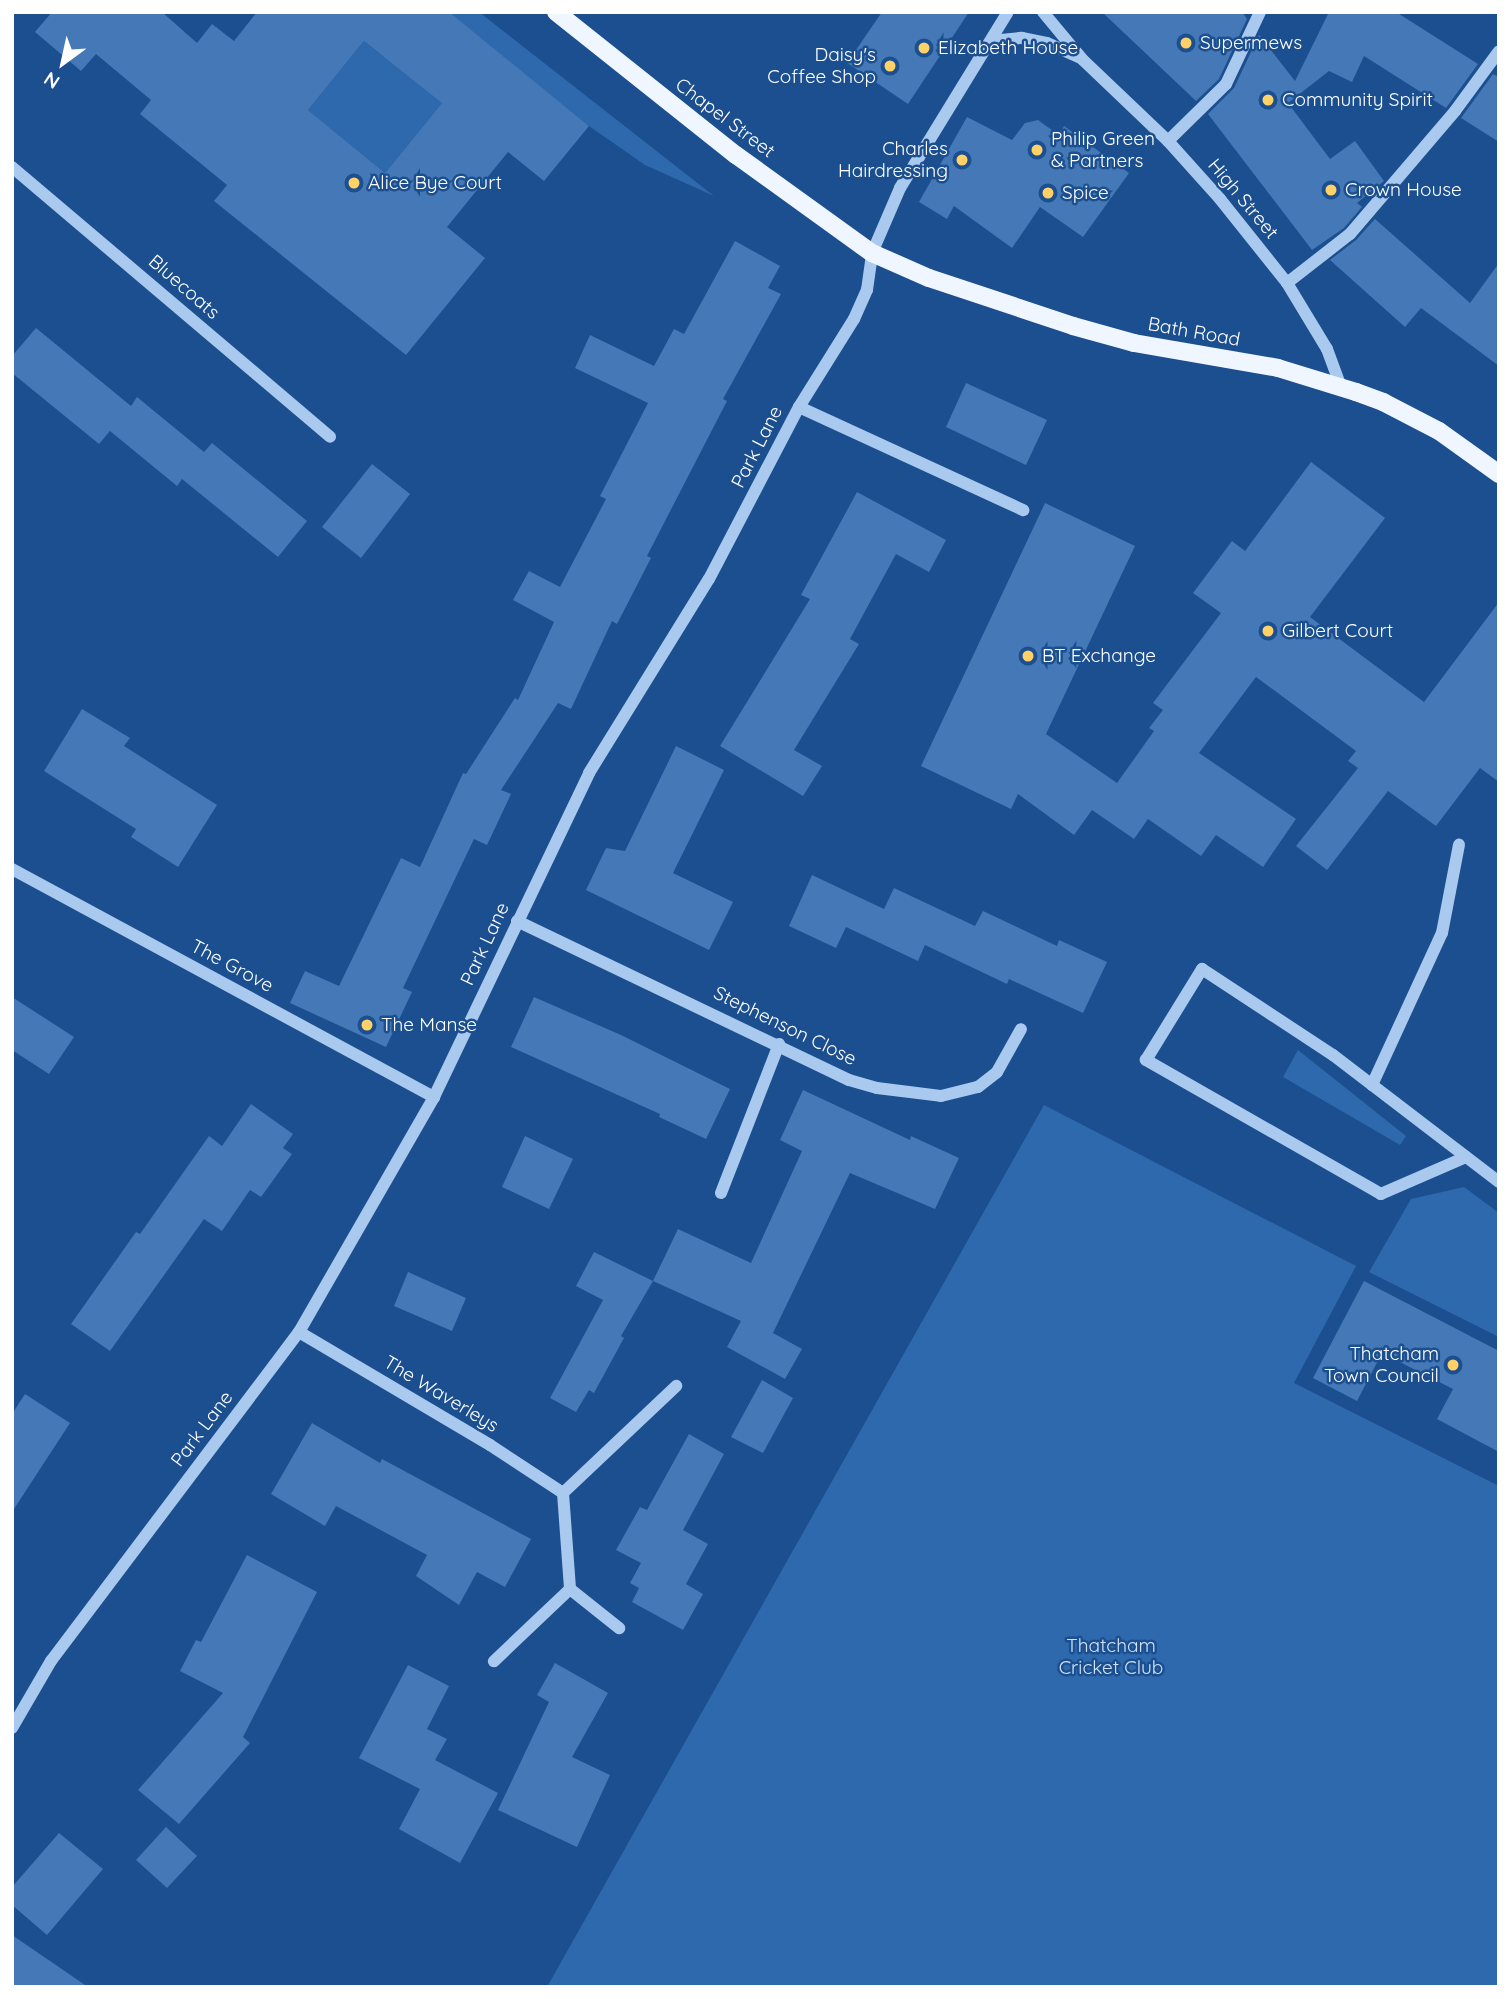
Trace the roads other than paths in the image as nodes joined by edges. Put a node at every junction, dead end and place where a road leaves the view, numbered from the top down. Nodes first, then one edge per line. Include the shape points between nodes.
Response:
1 (556, 12) edge
2 (1008, 12) edge
3 (1043, 12) edge
4 (1260, 12) edge
5 (991, 41) junction
6 (1499, 51) edge
7 (1082, 59) junction
8 (1168, 141) junction
9 (12, 167) edge
10 (872, 253) junction
11 (1287, 283) junction
12 (1341, 387) junction
13 (799, 407) junction
14 (330, 437) dead end
15 (1499, 474) edge
16 (1023, 510) dead end
17 (1459, 845) dead end
18 (12, 869) edge
19 (517, 921) junction
20 (1021, 1029) dead end
21 (779, 1044) junction
22 (1372, 1085) junction
23 (434, 1097) junction
24 (1466, 1157) junction
25 (1499, 1182) edge
26 (721, 1193) dead end
27 (299, 1332) junction
28 (676, 1385) dead end
29 (563, 1493) junction
30 (570, 1589) junction
31 (618, 1628) dead end
32 (494, 1661) dead end
33 (12, 1728) edge

1 - 10 main road, Chapel Street via 736,155
2 - 5 street
3 - 7 street, High Street
4 - 8 street via 1226,83
5 - 7 street, High Street via 1021,38 1047,43
5 - 10 street via 900,188
6 - 11 street via 1455,111 1350,234
7 - 8 street, High Street
8 - 11 street, High Street
9 - 14 street, Bluecoats
10 - 12 main road, Bath Road via 940,282 1073,326 1133,343 1278,368
10 - 13 street, Park Lane via 862,303
11 - 12 street, High Street via 1327,349
12 - 15 main road, Bath Road via 1383,402 1439,432
13 - 16 street
13 - 19 street, Park Lane via 709,579 589,773
17 - 22 street via 1441,933
18 - 23 street, The Grove
19 - 21 street, Stephenson Close
19 - 23 street, Park Lane
20 - 21 street, Stephenson Close via 988,1081 941,1096 898,1093 860,1083
21 - 26 street
22 - 24 street
22 - 24 street via 1202,969 1146,1060 1381,1194
23 - 27 street, Park Lane
24 - 25 street
27 - 29 street, The Waverleys
27 - 33 street, Park Lane via 51,1661
28 - 29 street
29 - 30 street
30 - 31 street
30 - 32 street

